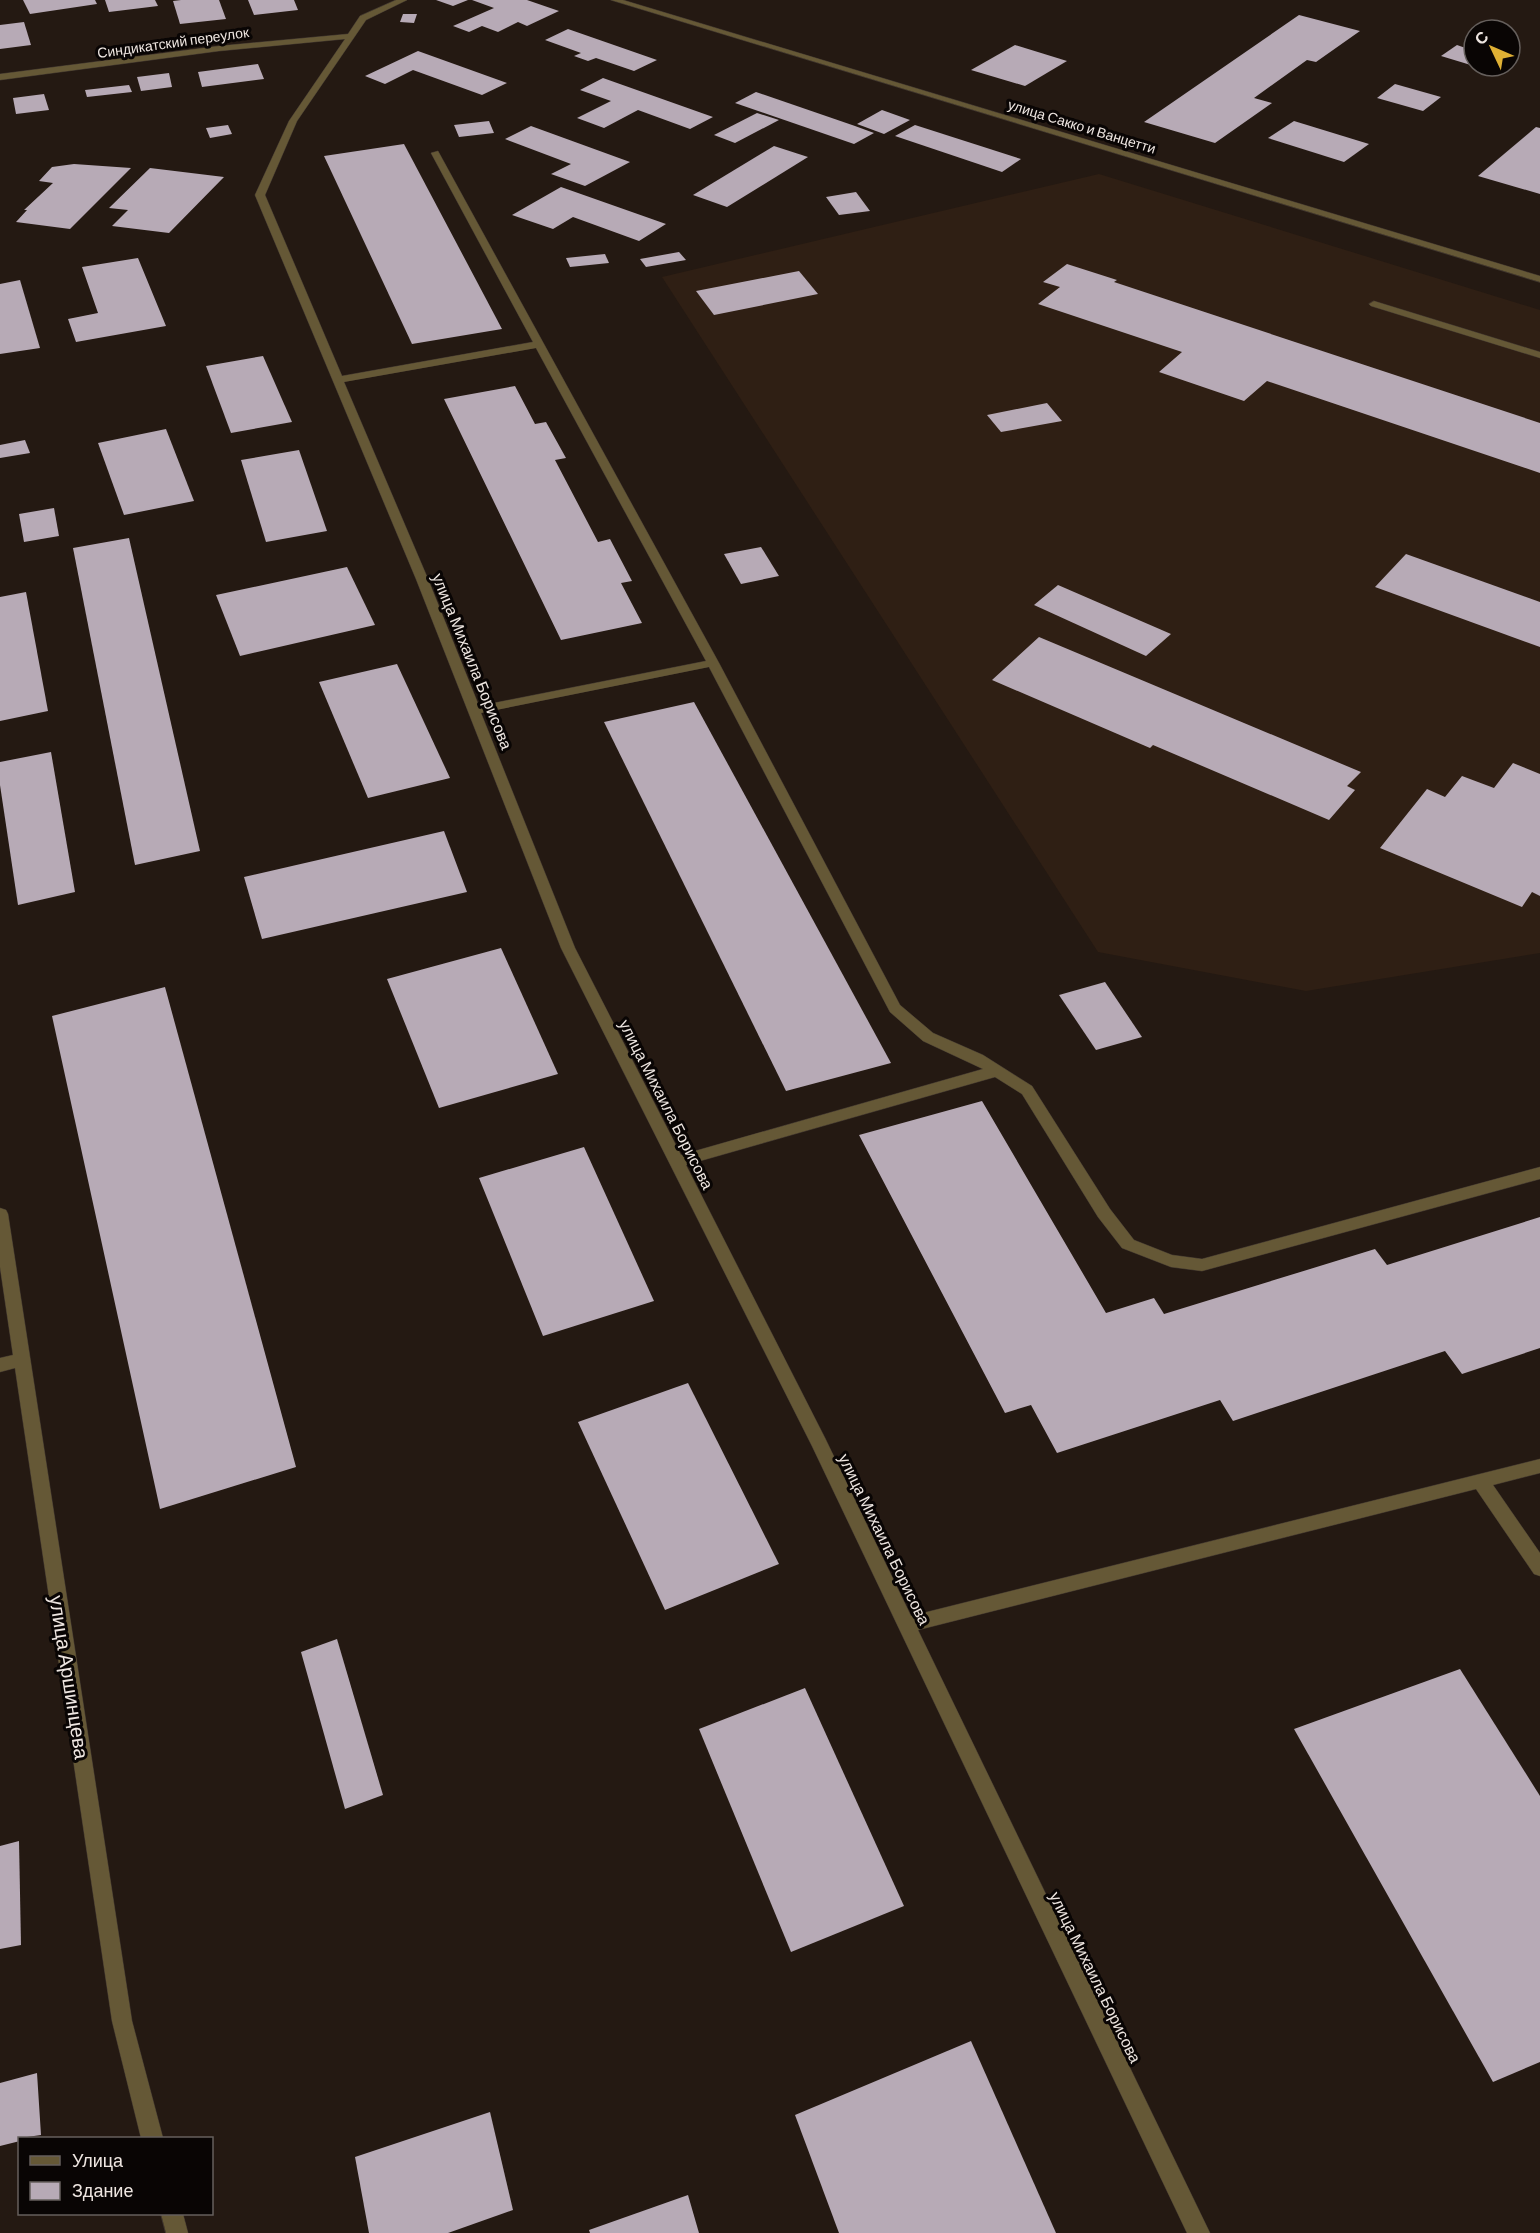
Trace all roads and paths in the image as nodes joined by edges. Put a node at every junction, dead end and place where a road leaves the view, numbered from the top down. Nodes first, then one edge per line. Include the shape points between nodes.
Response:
1 (403, 0) edge
2 (615, 0) edge
3 (350, 36) junction
4 (0, 77) edge
5 (435, 153) dead end
6 (1540, 279) edge
7 (1374, 304) dead end
8 (539, 344) junction
9 (1540, 355) edge
10 (338, 380) junction
11 (713, 663) junction
12 (474, 711) junction
13 (997, 1071) junction
14 (677, 1162) junction
15 (1540, 1173) edge
16 (0, 1214) edge
17 (22, 1359) junction
18 (0, 1365) edge
19 (1540, 1466) edge
20 (1480, 1481) junction
21 (1540, 1568) edge
22 (907, 1625) junction
23 (151, 2137) edge
24 (172, 2215) edge
25 (177, 2233) edge
26 (1199, 2233) edge

1 - 3 street, улица Михаила Борисова via 363,18
2 - 6 street, улица Сакко и Ванцетти
3 - 4 street, Синдикатский переулок via 290,39
3 - 10 street, улица Михаила Борисова via 293,121 261,195
5 - 8 street
7 - 9 street
8 - 10 street
8 - 11 street
10 - 12 street, улица Михаила Борисова
11 - 12 street
11 - 13 street via 896,1008 928,1037
12 - 14 street, улица Михаила Борисова via 568,948
13 - 14 street
13 - 15 street via 1027,1089 1104,1213 1128,1244 1171,1262 1202,1265
14 - 22 street, улица Михаила Борисова
16 - 17 street, улица Аршинцева
17 - 18 street
17 - 23 street, улица Аршинцева via 122,2021
19 - 20 street
20 - 21 street
20 - 22 street
22 - 26 street, улица Михаила Борисова
24 - 25 street

